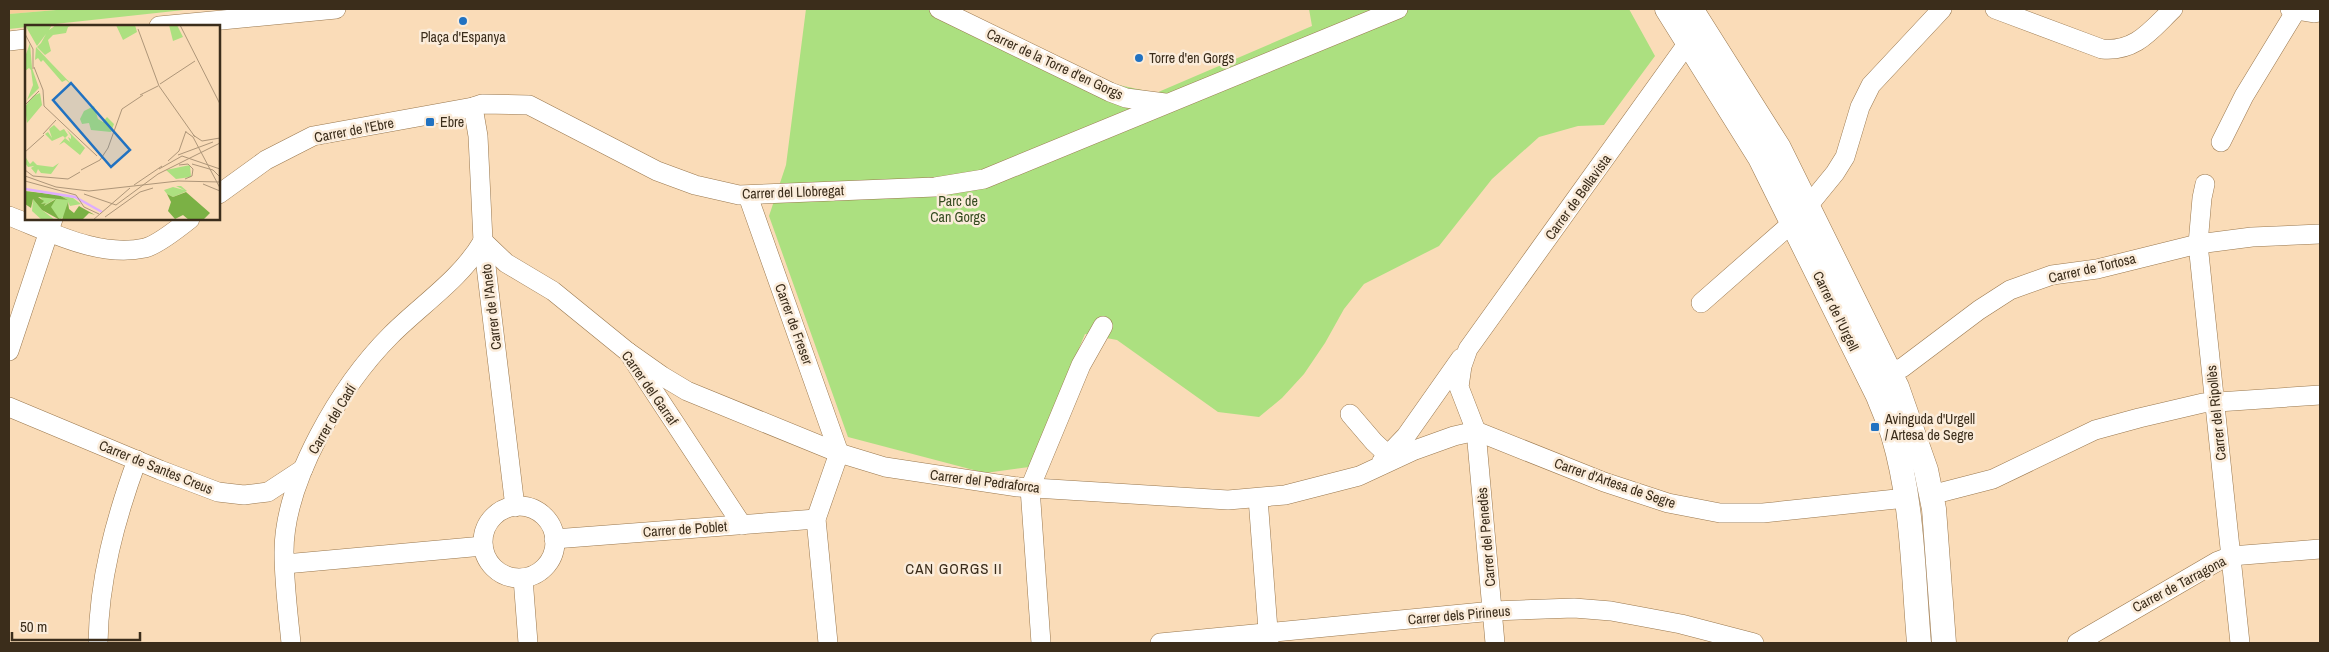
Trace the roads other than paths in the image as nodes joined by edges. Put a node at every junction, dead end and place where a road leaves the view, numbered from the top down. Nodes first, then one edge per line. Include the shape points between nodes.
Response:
1 (336, 9) edge
2 (939, 9) edge
3 (1398, 9) edge
4 (1667, 9) edge
5 (1691, 9) edge
6 (1942, 9) edge
7 (1995, 9) edge
8 (2173, 9) edge
9 (2294, 9) edge
10 (2320, 12) edge
11 (169, 25) edge
12 (25, 39) edge
13 (9, 41) edge
14 (1688, 44) junction
15 (1100, 86) junction
16 (1169, 103) junction
17 (473, 108) junction
18 (1095, 135) junction
19 (2221, 142) dead end
20 (2206, 184) dead end
21 (220, 193) edge
22 (748, 196) junction
23 (1800, 215) junction
24 (9, 216) edge
25 (25, 219) edge
26 (28, 220) edge
27 (189, 220) edge
28 (51, 225) edge
29 (2320, 234) edge
30 (484, 241) junction
31 (2198, 244) junction
32 (1701, 304) dead end
33 (1102, 326) dead end
34 (1468, 349) junction
35 (9, 351) edge
36 (628, 352) junction
37 (1889, 370) junction
38 (2320, 394) edge
39 (2215, 403) junction
40 (9, 407) edge
41 (1350, 414) dead end
42 (1476, 432) junction
43 (839, 453) junction
44 (1388, 455) junction
45 (137, 460) junction
46 (303, 469) junction
47 (1366, 473) junction
48 (1030, 488) junction
49 (1931, 495) junction
50 (1258, 498) junction
51 (1906, 498) junction
52 (515, 507) junction
53 (816, 519) junction
54 (742, 525) junction
55 (554, 540) junction
56 (483, 546) junction
57 (2320, 549) edge
58 (2231, 556) junction
59 (285, 564) junction
60 (523, 578) junction
61 (1493, 611) junction
62 (1269, 639) edge
63 (98, 643) edge
64 (290, 643) edge
65 (528, 643) edge
66 (828, 643) edge
67 (1041, 643) edge
68 (1160, 643) edge
69 (1495, 643) edge
70 (1754, 643) edge
71 (1919, 643) edge
72 (1944, 643) edge
73 (2077, 643) edge
74 (2240, 643) edge

1 - 11 street
2 - 15 street, Carrer de la Torre d'en Gorgs
3 - 16 street, Carrer de la Torre d'en Gorgs
4 - 14 street, Carrer de l'Urgell
5 - 23 street, Carrer de l'Urgell via 1775,141
6 - 23 street via 1871,85 1860,107 1845,157
7 - 8 street via 2102,49 2117,50 2142,40
9 - 10 street
9 - 19 street
12 - 13 street
14 - 23 street, Carrer de l'Urgell
14 - 34 street, Carrer de Bellavista
15 - 16 street, Carrer de la Torre d'en Gorgs via 1126,98
15 - 18 street, Carrer del Llobregat via 1117,106
16 - 18 street, Carrer del Llobregat
17 - 21 street, Carrer de l'Ebre via 313,136 266,160
17 - 22 street, Carrer del Llobregat via 482,104 529,105 657,171 695,185
17 - 30 street, Carrer de l'Aneto
18 - 22 street, Carrer del Llobregat via 984,179 934,187 817,190
20 - 31 street, Carrer del Ripollès
22 - 43 street, Carrer de Freser
23 - 32 street
23 - 37 street, Carrer de l'Urgell
23 - 51 street, Carrer de l'Urgell via 1893,434
24 - 25 street
26 - 28 street
27 - 28 street via 147,248 117,250 71,240
28 - 35 street
29 - 31 street, Carrer de Tortosa via 2252,237
30 - 36 street, Carrer del Garraf via 506,263 553,291
30 - 46 street, Carrer del Cadí via 475,256 390,336 361,372 328,420
30 - 52 street, Carrer de l'Aneto
31 - 37 street, Carrer de Tortosa via 2097,269 2052,275 2010,290 1902,368
31 - 39 street, Carrer del Ripollès
33 - 48 street via 1081,365
34 - 42 street, Carrer de Bellavista via 1459,387
34 - 44 street, Carrer de Bellavista via 1406,436
36 - 43 street, Carrer del Pedraforca via 687,391
36 - 54 street, Carrer del Garraf
37 - 49 street, Carrer de l'Urgell via 1913,427
38 - 39 street
39 - 49 street via 2203,403 2095,430 1994,479
39 - 58 street, Carrer del Ripollès
40 - 45 street, Carrer de Santes Creus
41 - 44 street
42 - 47 street via 1414,450
42 - 51 street, Carrer d'Artesa de Segre via 1604,482 1668,503 1720,513 1763,513
42 - 61 street, Carrer del Penedès
43 - 48 street, Carrer del Pedraforca via 885,468
43 - 53 street
44 - 47 street, Carrer de Bellavista
45 - 46 street, Carrer de Santes Creus via 218,492 244,495 268,492
45 - 63 street via 106,559 99,606
46 - 59 street, Carrer del Cadí via 288,517
47 - 50 street, Carrer del Pedraforca via 1285,495
48 - 50 street, Carrer del Pedraforca via 1228,500
48 - 67 street
49 - 72 street, Carrer de l'Urgell
50 - 62 street
51 - 71 street, Carrer de l'Urgell
52 - 55 street via 526,506 538,511 549,522
52 - 56 street via 491,518 484,529
53 - 54 street, Carrer de Poblet
53 - 66 street
54 - 55 street, Carrer de Poblet
55 - 60 street via 549,563 540,572
56 - 59 street
56 - 60 street via 486,560 494,569 509,578
57 - 58 street, Carrer de Tarragona
58 - 73 street, Carrer de Tarragona
58 - 74 street, Carrer del Ripollès
59 - 64 street, Carrer del Cadí
60 - 65 street
61 - 62 street, Carrer dels Pirineus
61 - 69 street, Carrer del Penedès
61 - 70 street, Carrer dels Pirineus via 1574,608 1612,611
62 - 68 street, Carrer dels Pirineus

